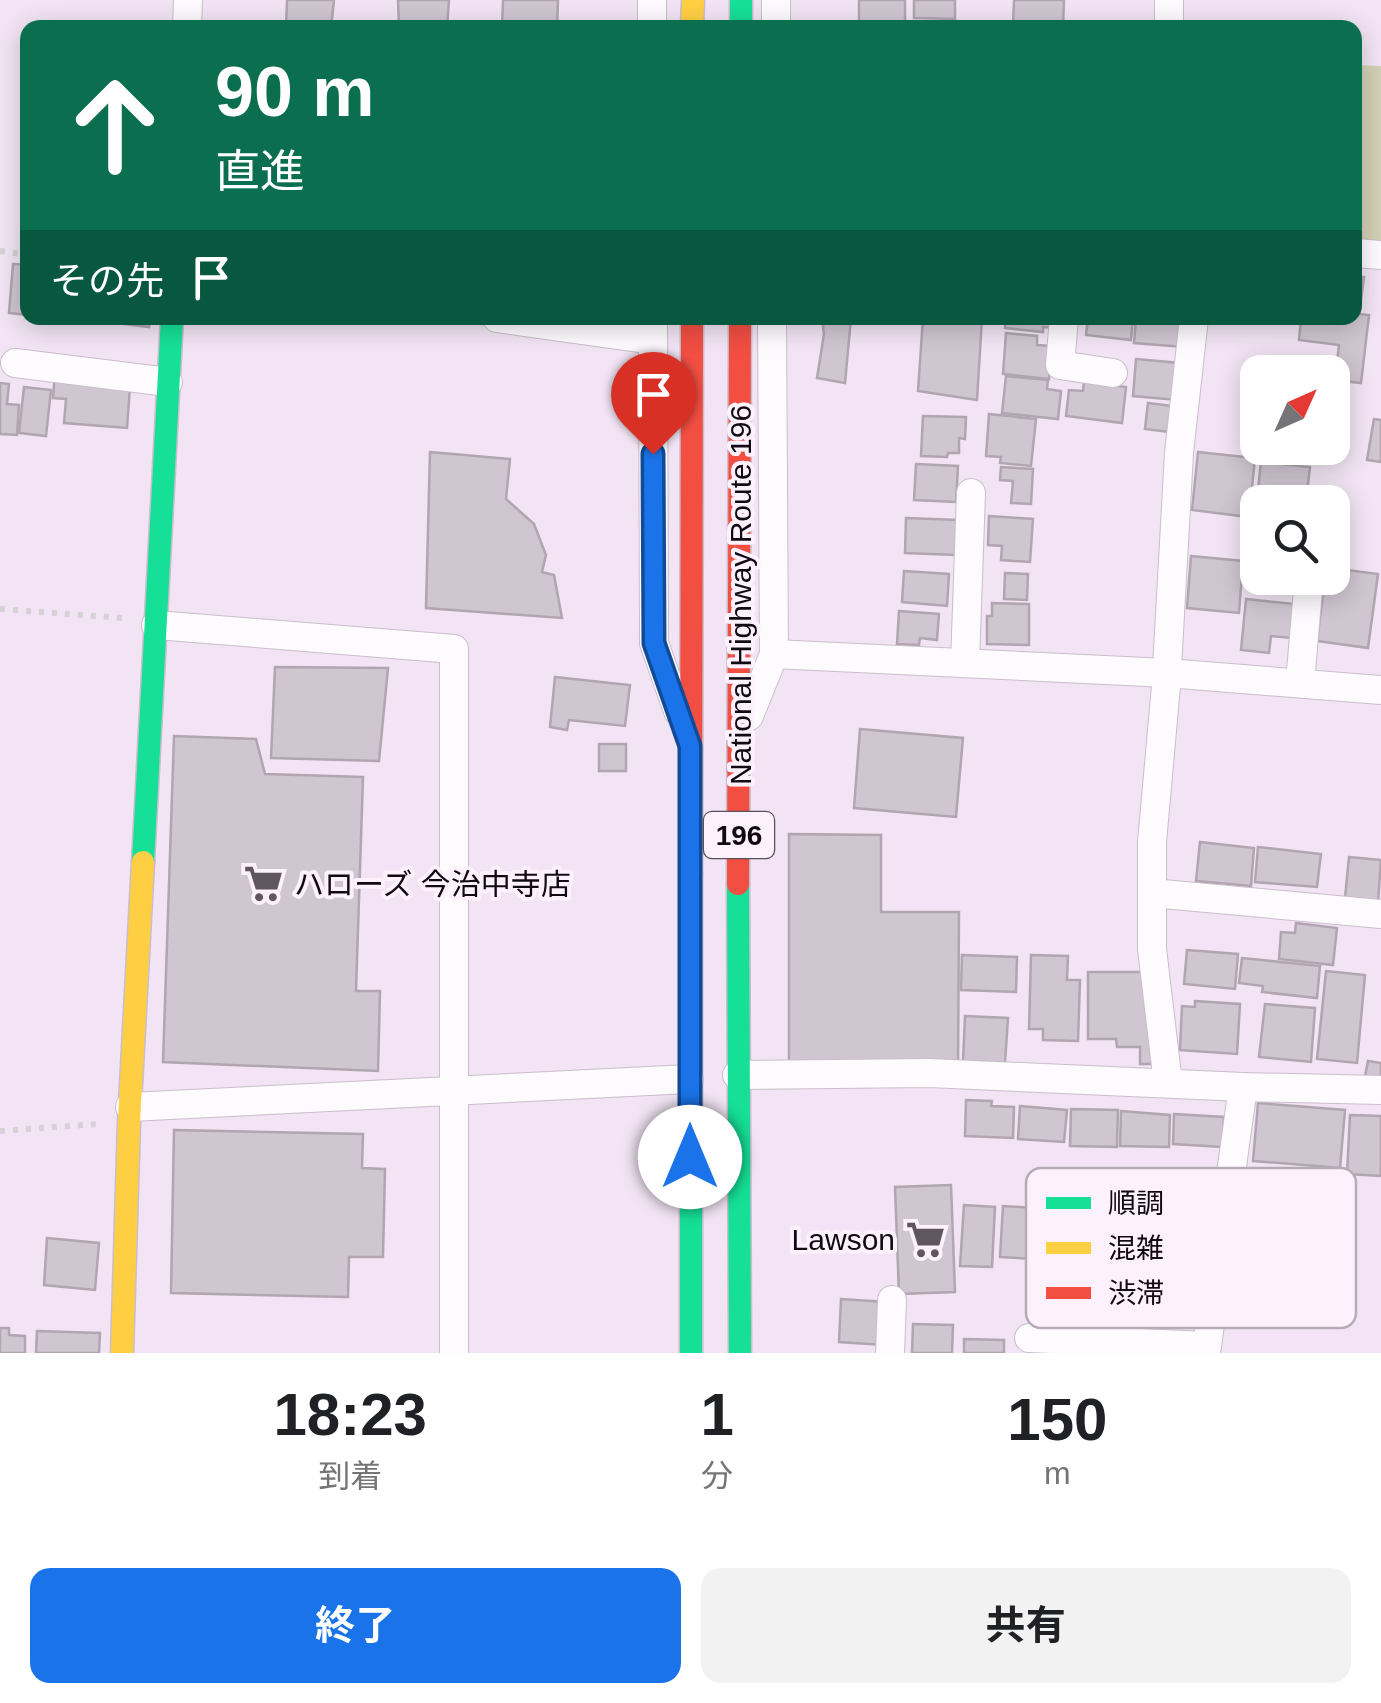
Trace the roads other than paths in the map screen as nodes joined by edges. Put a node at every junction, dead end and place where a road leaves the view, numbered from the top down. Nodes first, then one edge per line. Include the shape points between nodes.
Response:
1 (172, 325) edge
2 (596, 325) edge
3 (692, 325) edge
4 (740, 325) edge
5 (772, 325) edge
6 (1063, 325) edge
7 (1193, 325) edge
8 (653, 329) edge
9 (15, 363) dead end
10 (1112, 373) dead end
11 (168, 382) junction
12 (971, 493) dead end
13 (1308, 595) edge
14 (156, 622) junction
15 (774, 654) junction
16 (965, 663) junction
17 (1167, 672) junction
18 (1300, 683) junction
19 (1381, 690) edge
20 (740, 740) junction
21 (690, 746) junction
22 (1152, 893) junction
23 (1381, 914) edge
24 (737, 1075) junction
25 (689, 1079) junction
26 (1168, 1084) junction
27 (1243, 1087) junction
28 (454, 1090) junction
29 (1381, 1090) edge
30 (130, 1114) junction
31 (1232, 1168) edge
32 (892, 1300) dead end
33 (1030, 1338) dead end
34 (1206, 1349) edge
35 (122, 1353) edge
36 (454, 1353) edge
37 (691, 1353) edge
38 (740, 1353) edge
39 (890, 1353) edge

1 - 11 main road
2 - 8 street
3 - 21 main road, National Highway Route 196 / 196
4 - 20 main road, National Highway Route 196 / 196
5 - 15 street
6 - 10 street via 1060,365
7 - 17 street
8 - 21 street via 654,643
9 - 11 street
11 - 14 main road
12 - 16 street
13 - 18 street
14 - 28 street via 454,649
14 - 30 main road
15 - 16 street
15 - 20 street
16 - 17 street
17 - 18 street
17 - 22 street
18 - 19 street
20 - 24 main road, National Highway Route 196 / 196
21 - 25 main road, National Highway Route 196 / 196
22 - 23 street
22 - 26 street
24 - 26 street via 929,1073
24 - 38 main road, National Highway Route 196 / 196
25 - 28 street
25 - 37 main road, National Highway Route 196 / 196
26 - 27 street
27 - 29 street
27 - 31 street
28 - 30 street
28 - 36 street
30 - 35 main road
32 - 39 street
33 - 34 street

